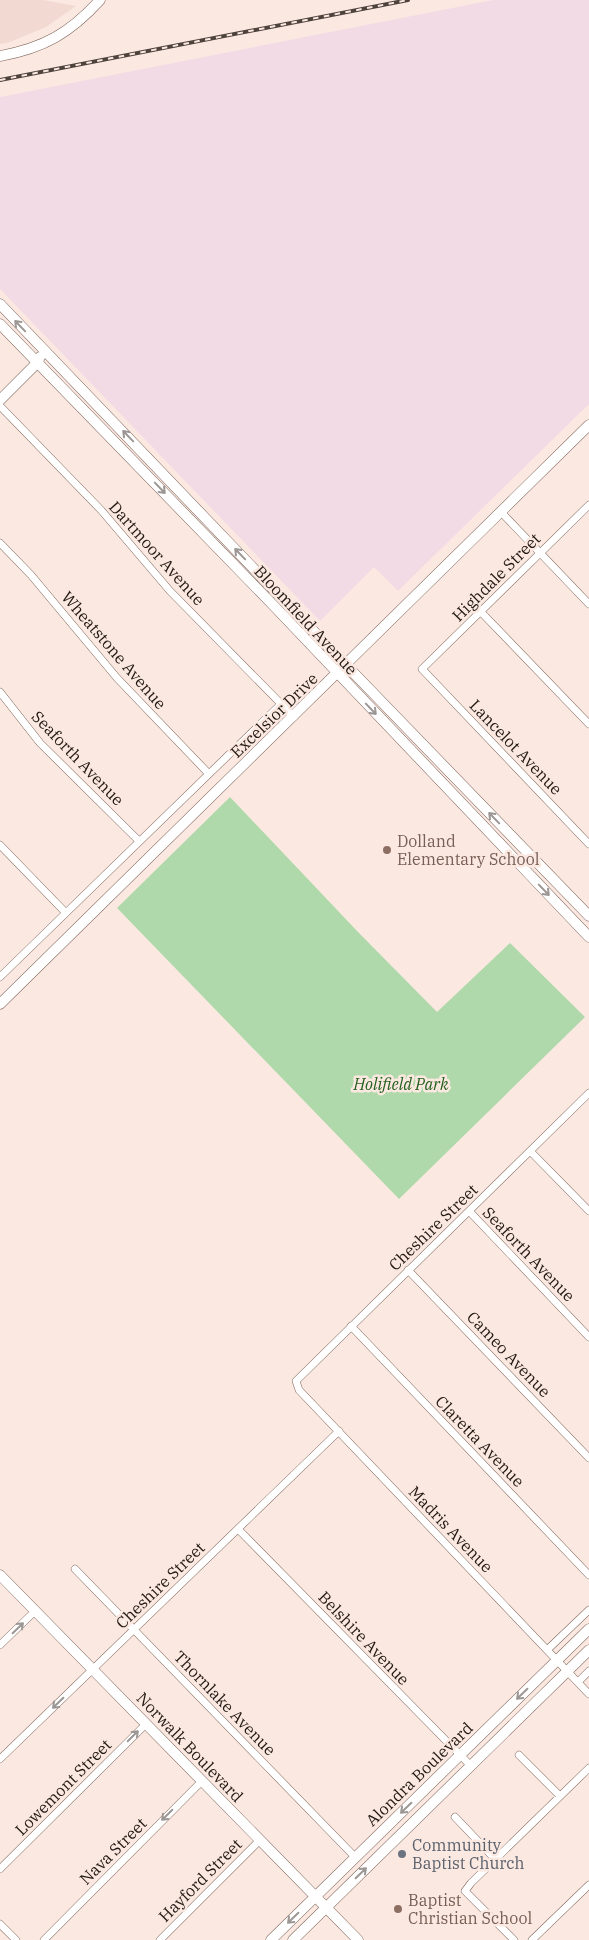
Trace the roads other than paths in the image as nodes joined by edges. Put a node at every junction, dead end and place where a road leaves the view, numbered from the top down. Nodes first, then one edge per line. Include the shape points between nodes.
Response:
1 (100, 0) edge
2 (0, 56) edge
3 (0, 304) edge
4 (0, 324) edge
5 (41, 347) junction
6 (37, 363) junction
7 (56, 363) junction
8 (80, 387) junction
9 (64, 390) junction
10 (0, 400) edge
11 (77, 403) junction
12 (0, 406) edge
13 (589, 425) edge
14 (589, 504) edge
15 (501, 512) junction
16 (0, 543) edge
17 (540, 552) junction
18 (589, 604) edge
19 (481, 612) junction
20 (346, 665) junction
21 (422, 669) joint
22 (337, 674) junction
23 (0, 692) edge
24 (281, 704) junction
25 (294, 717) junction
26 (589, 724) edge
27 (209, 774) junction
28 (139, 841) junction
29 (589, 844) edge
30 (0, 845) edge
31 (66, 913) junction
32 (589, 916) edge
33 (589, 937) edge
34 (0, 977) edge
35 (0, 1004) edge
36 (589, 1093) edge
37 (530, 1150) junction
38 (469, 1211) junction
39 (589, 1211) edge
40 (408, 1270) junction
41 (351, 1326) junction
42 (589, 1337) edge
43 (296, 1381) joint
44 (339, 1431) junction
45 (589, 1458) edge
46 (238, 1529) junction
47 (75, 1569) dead end
48 (0, 1575) edge
49 (589, 1575) edge
50 (589, 1610) edge
51 (35, 1611) junction
52 (589, 1629) edge
53 (134, 1630) junction
54 (0, 1645) edge
55 (547, 1650) junction
56 (589, 1650) edge
57 (557, 1660) junction
58 (93, 1670) junction
59 (568, 1671) junction
60 (589, 1671) edge
61 (578, 1682) junction
62 (589, 1694) edge
63 (146, 1724) junction
64 (460, 1755) junction
65 (519, 1755) dead end
66 (0, 1759) edge
67 (471, 1766) junction
68 (589, 1768) edge
69 (202, 1781) junction
70 (560, 1796) junction
71 (455, 1817) dead end
72 (260, 1840) junction
73 (355, 1857) junction
74 (495, 1859) junction
75 (0, 1869) edge
76 (589, 1885) edge
77 (315, 1896) junction
78 (326, 1908) junction
79 (0, 1924) edge
80 (16, 1940) edge
81 (44, 1940) edge
82 (160, 1940) edge
83 (271, 1940) edge
84 (293, 1940) edge
85 (358, 1940) edge
86 (514, 1940) edge
87 (532, 1940) edge

1 - 2 main road via 60,36 34,48
5 -> 3 main road, Bloomfield Avenue
4 - 6 main road, Bloomfield Avenue
5 - 6 main road
5 - 7 main road, Bloomfield Avenue
6 - 7 main road
6 - 9 main road, Bloomfield Avenue
6 - 10 main road
7 - 8 main road, Bloomfield Avenue
8 - 9 main road
8 - 11 main road
20 -> 8 main road, Bloomfield Avenue
9 - 11 main road, Bloomfield Avenue
11 -> 22 main road, Bloomfield Avenue
12 - 24 street, Dartmoor Avenue via 101,510 170,591
13 - 15 main road, Excelsior Drive
14 - 17 street, Highdale Street
15 - 17 street
15 - 20 main road, Excelsior Drive
16 - 27 street, Wheatstone Avenue via 117,678
17 - 18 street
17 - 19 street, Highdale Street
19 - 21 street, Highdale Street
19 - 26 street
20 - 22 main road, Excelsior Drive
32 -> 20 main road, Bloomfield Avenue
21 - 29 street, Lancelot Avenue
22 - 25 main road, Excelsior Drive
22 -> 33 main road, Bloomfield Avenue
23 - 28 street, Seaforth Avenue via 40,743
24 - 25 street, Dartmoor Avenue
24 - 27 street, Excelsior Drive
25 - 35 main road, Excelsior Drive
27 - 28 street, Excelsior Drive
28 - 31 street, Excelsior Drive
30 - 31 street
31 - 34 street, Excelsior Drive
36 - 37 street, Cheshire Street
37 - 38 street, Cheshire Street
37 - 39 street
38 - 40 street, Cheshire Street
38 - 42 street, Seaforth Avenue
40 - 41 street, Cheshire Street
40 - 45 street, Cameo Avenue
41 - 43 street, Cheshire Street
41 - 49 street, Claretta Avenue
43 - 44 street, Madris Avenue via 299,1390
44 - 46 street, Cheshire Street
44 - 55 street, Madris Avenue
46 - 53 street, Cheshire Street
46 - 64 street, Belshire Avenue
47 - 53 street, Thornlake Avenue
48 - 51 main road, Norwalk Boulevard
50 - 55 street
54 -> 51 street
51 - 58 main road, Norwalk Boulevard
52 - 57 main road, Alondra Boulevard
53 - 58 street, Cheshire Street
53 - 73 street, Thornlake Avenue
55 - 57 street, Madris Avenue
56 - 59 main road, Alondra Boulevard
57 - 59 street, Madris Avenue
57 -> 64 main road, Alondra Boulevard
58 - 63 main road, Norwalk Boulevard
58 -> 66 street, Cheshire Street
59 - 61 street, Madris Avenue
59 - 67 main road, Alondra Boulevard
60 - 61 street
61 - 62 street, Madris Avenue
63 - 69 main road, Norwalk Boulevard
75 -> 63 street, Lowemont Street
64 - 67 street, Belshire Avenue
64 -> 73 main road, Alondra Boulevard
65 - 70 street
78 -> 67 main road, Alondra Boulevard
68 - 70 street
69 - 72 main road, Norwalk Boulevard
69 -> 81 street, Nava Street
70 - 74 street
71 - 74 street
72 - 77 main road, Norwalk Boulevard
72 - 82 street, Hayford Street
73 - 77 main road, Alondra Boulevard
74 - 86 street via 465,1891
76 - 87 street
77 - 78 main road, Norwalk Boulevard
77 -> 83 main road, Alondra Boulevard
78 - 84 main road, Alondra Boulevard
78 - 85 main road, Norwalk Boulevard
79 - 80 street

